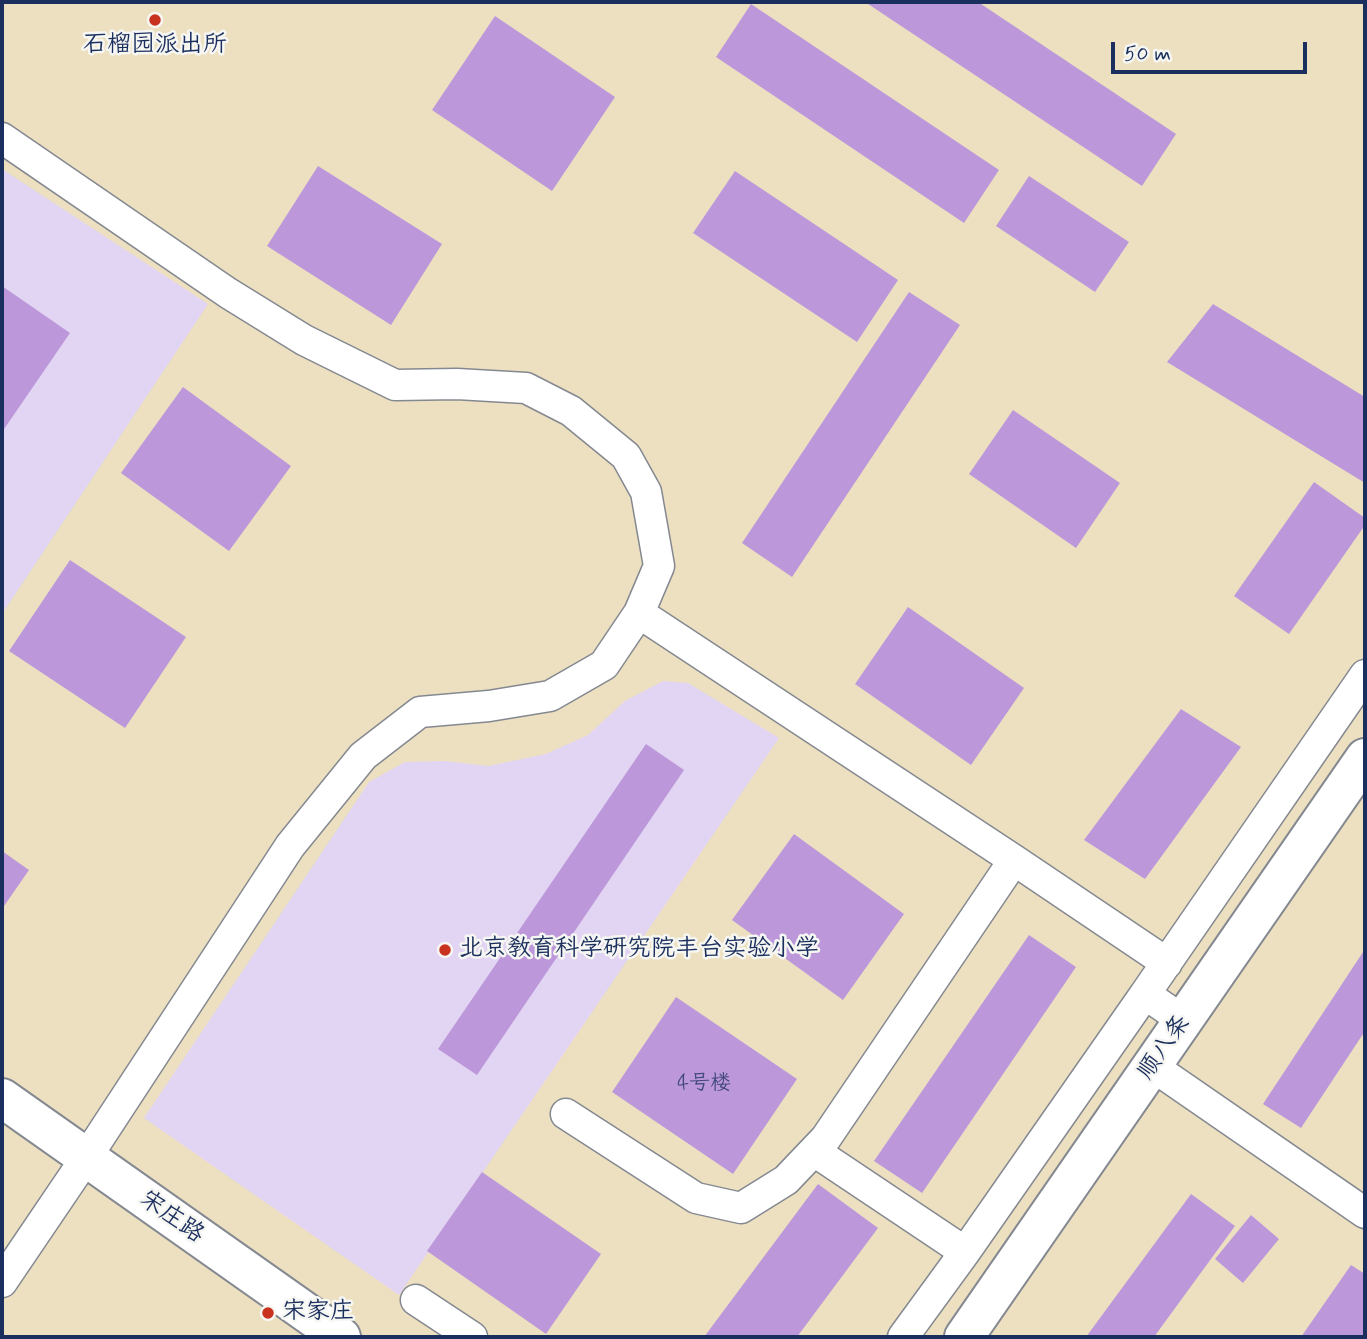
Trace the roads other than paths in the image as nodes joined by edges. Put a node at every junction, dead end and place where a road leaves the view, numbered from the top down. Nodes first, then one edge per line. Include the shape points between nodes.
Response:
1 (2, 138) edge
2 (639, 613) junction
3 (1365, 675) edge
4 (1365, 758) edge
5 (1014, 860) junction
6 (1167, 963) junction
7 (1145, 994) junction
8 (1184, 1021) junction
9 (1152, 1066) junction
10 (2, 1098) edge
11 (566, 1114) dead end
12 (814, 1151) junction
13 (86, 1158) junction
14 (1365, 1213) edge
15 (965, 1252) junction
16 (2, 1282) edge
17 (416, 1300) dead end
18 (341, 1337) edge
19 (472, 1337) edge
20 (903, 1337) edge
21 (964, 1337) edge

1 - 2 street via 304,340 395,384 526,388 571,411 626,456 646,492 659,566
2 - 5 street
2 - 13 street via 604,665 550,696 421,712 363,756 290,846
3 - 6 street
4 - 8 street, 顺八条
5 - 6 street
5 - 12 street
6 - 7 street
7 - 8 street
7 - 15 street
8 - 9 street, 顺八条
9 - 14 street
9 - 21 street, 顺八条
10 - 13 street, 宋庄路
11 - 12 street via 696,1198 741,1208 786,1180
12 - 15 street
13 - 16 street
13 - 18 street, 宋庄路
15 - 20 street
17 - 19 street

